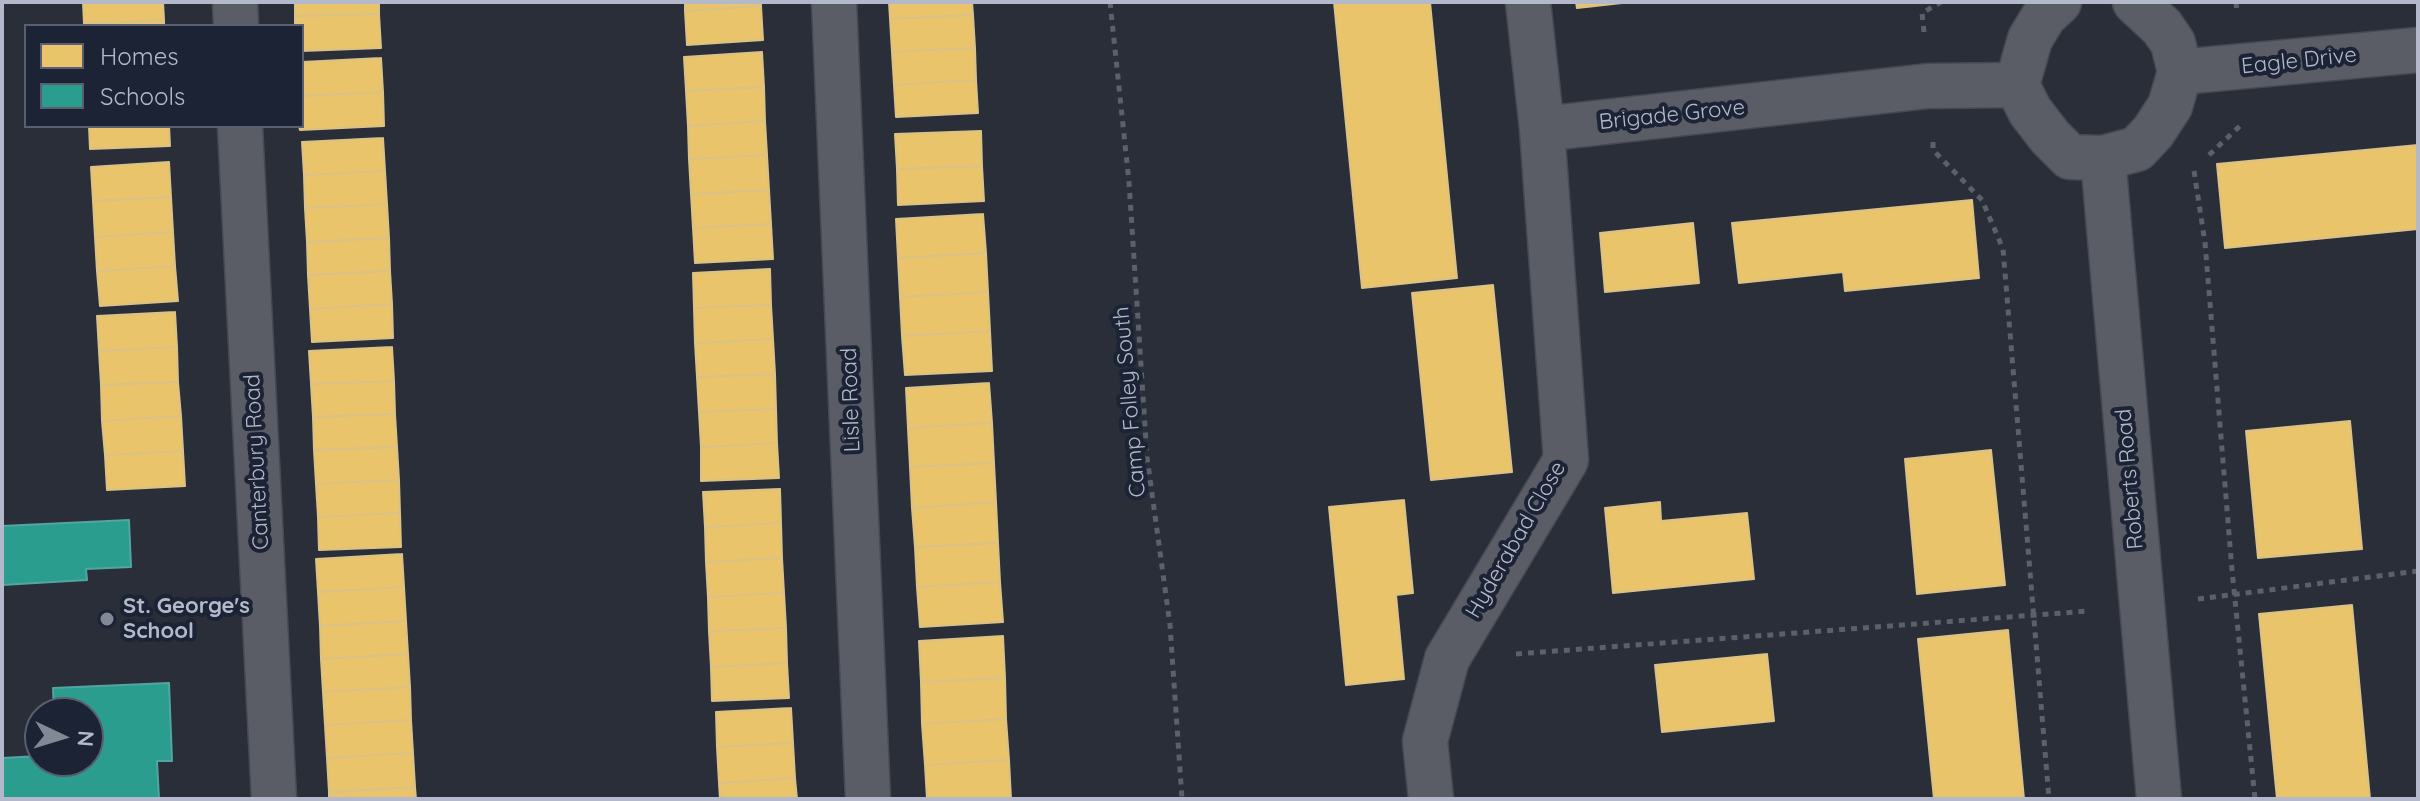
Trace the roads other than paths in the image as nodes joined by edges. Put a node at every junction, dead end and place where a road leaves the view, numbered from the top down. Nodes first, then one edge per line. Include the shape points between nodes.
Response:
1 (235, 2) edge
2 (834, 2) edge
3 (1528, 2) edge
4 (2059, 2) edge
5 (2135, 2) edge
6 (236, 24) edge
7 (2418, 50) edge
8 (2180, 72) junction
9 (2017, 85) junction
10 (240, 128) edge
11 (1542, 129) junction
12 (2103, 158) junction
13 (274, 799) edge
14 (868, 799) edge
15 (1431, 799) edge
16 (2159, 799) edge

1 - 6 street
2 - 14 street, Lisle Road
3 - 11 street
4 - 9 street via 2030,39
5 - 8 street via 2173,43
7 - 8 street, Eagle Drive
8 - 12 street via 2170,106 2153,132 2137,149
9 - 11 street, Brigade Grove via 1928,86
9 - 12 street via 2030,111 2070,157
10 - 13 street, Canterbury Road
11 - 15 street, Hyderabad Close via 1566,460 1447,659 1425,741
12 - 16 street, Roberts Road

